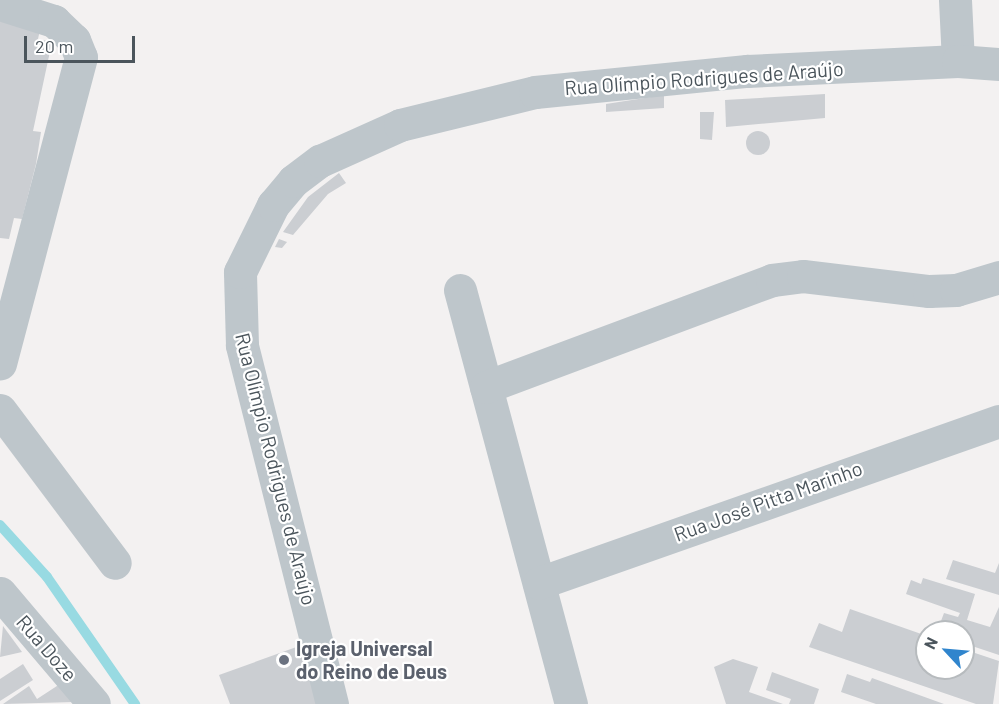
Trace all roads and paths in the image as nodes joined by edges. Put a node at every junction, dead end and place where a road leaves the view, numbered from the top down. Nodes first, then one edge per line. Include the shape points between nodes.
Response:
1 (954, 0) edge
2 (0, 4) edge
3 (958, 61) junction
4 (999, 64) edge
5 (999, 277) edge
6 (460, 290) dead end
7 (0, 363) edge
8 (486, 387) junction
9 (0, 410) edge
10 (999, 421) edge
11 (116, 563) dead end
12 (539, 583) junction
13 (0, 593) edge
14 (94, 704) edge
15 (332, 704) edge
16 (571, 704) edge

1 - 3 street
2 - 7 street via 54,21 74,40 81,57
3 - 4 street, Rua Olímpio Rodrigues de Araújo
3 - 15 street, Rua Olímpio Rodrigues de Araújo via 619,81 525,94 399,126 320,161 293,182 273,205 240,272 242,345
5 - 8 street via 956,290 929,291 803,276 772,280
6 - 8 street
8 - 12 street
9 - 11 street
10 - 12 street, Rua José Pitta Marinho
12 - 16 street
13 - 14 street, Rua Doze

